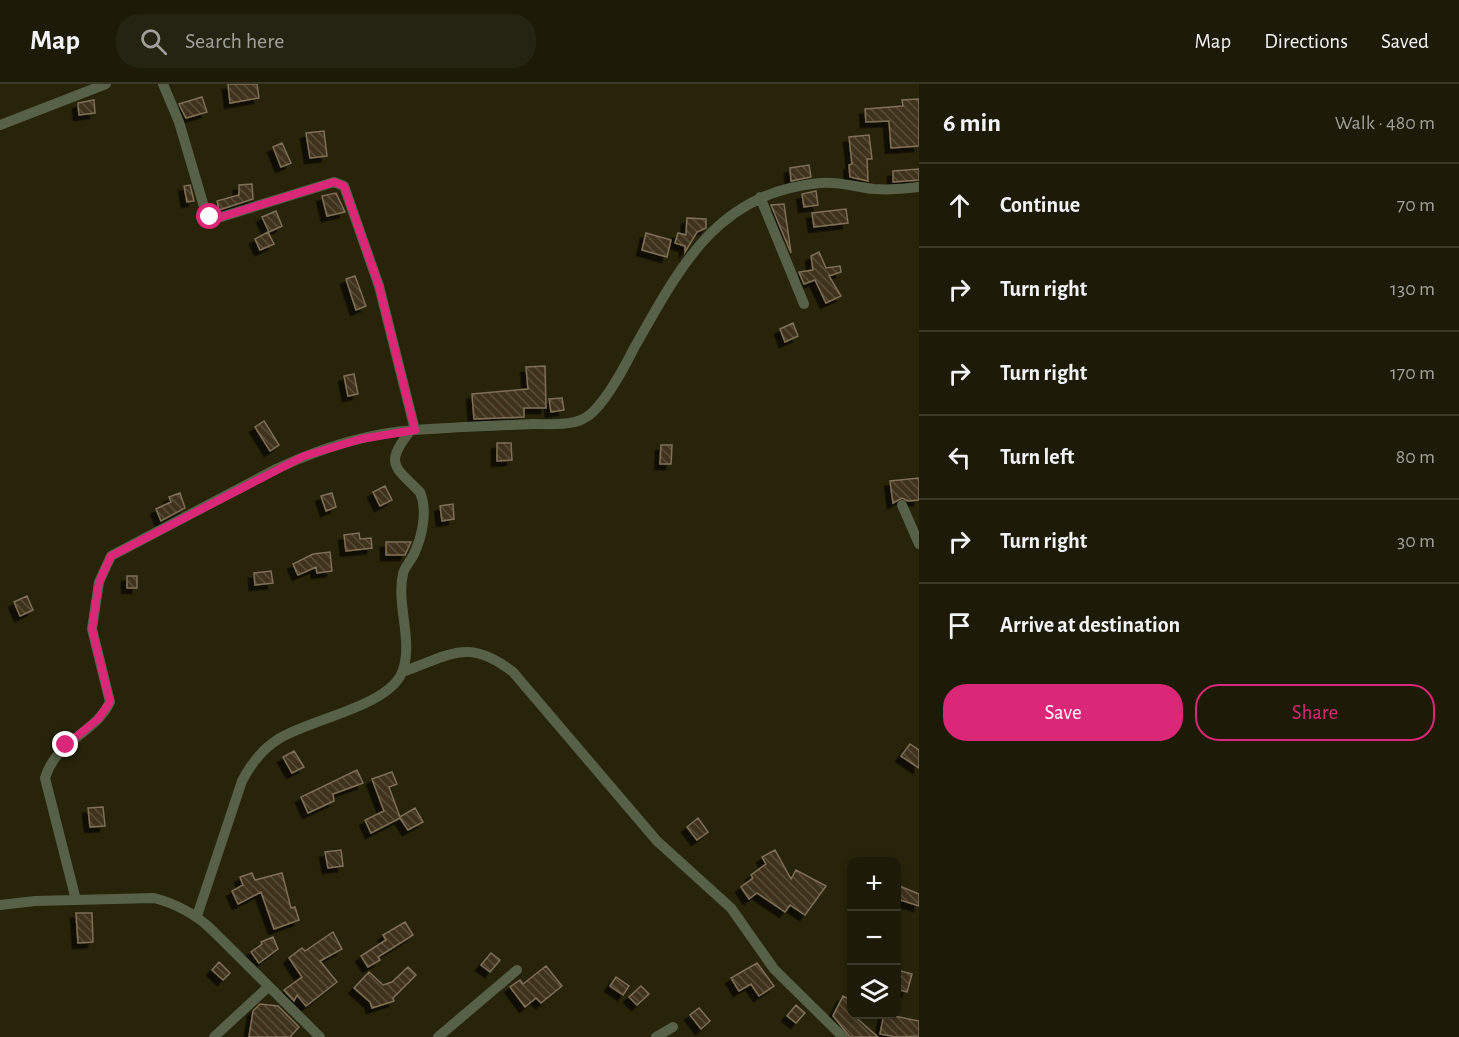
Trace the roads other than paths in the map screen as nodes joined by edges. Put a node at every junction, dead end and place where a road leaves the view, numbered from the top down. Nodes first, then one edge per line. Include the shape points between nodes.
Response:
1 (106, 84) edge
2 (163, 84) edge
3 (0, 125) edge
4 (919, 188) edge
5 (760, 196) junction
6 (804, 304) dead end
7 (413, 430) junction
8 (902, 505) dead end
9 (919, 544) edge
10 (402, 672) junction
11 (76, 900) junction
12 (0, 905) edge
13 (197, 916) junction
14 (517, 970) dead end
15 (268, 987) junction
16 (673, 1027) dead end
17 (214, 1037) edge
18 (320, 1037) edge
19 (438, 1037) edge
20 (656, 1037) edge
21 (843, 1037) edge

1 - 3 street
2 - 7 street via 210,217 334,182 344,186 379,286
4 - 5 street via 884,190 820,182
5 - 6 street
5 - 7 street via 739,208 695,250 629,358 596,408 584,419
7 - 10 street via 403,441 395,461 399,474 420,492 424,516 418,543 403,574 406,647
7 - 11 street via 361,439 304,456 111,556 99,582 92,622 110,702 98,719 51,761 45,778
8 - 9 street
10 - 13 street via 386,691 293,731 252,763 242,781
10 - 21 street via 455,653 475,651 493,656 513,672 657,840 731,908 774,969
11 - 12 street
11 - 13 street via 154,898
13 - 15 street
14 - 19 street
15 - 17 street
15 - 18 street
16 - 20 street

